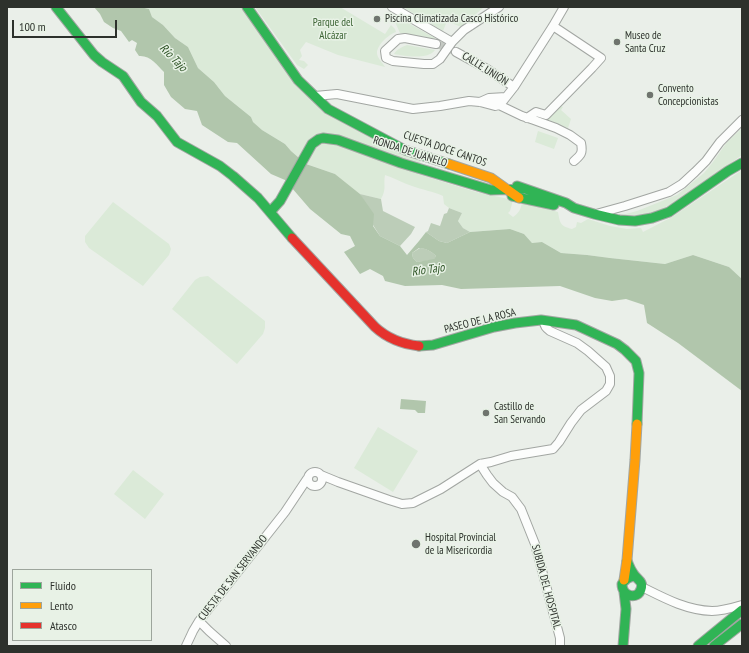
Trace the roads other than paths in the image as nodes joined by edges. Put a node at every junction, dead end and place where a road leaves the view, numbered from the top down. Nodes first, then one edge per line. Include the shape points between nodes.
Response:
1 (56, 7) edge
2 (247, 7) edge
3 (392, 7) edge
4 (499, 7) edge
5 (564, 7) edge
6 (553, 26) junction
7 (452, 42) junction
8 (436, 44) tunnel mouth
9 (456, 52) tunnel mouth
10 (514, 87) junction
11 (315, 96) junction
12 (496, 103) junction
13 (527, 118) junction
14 (742, 120) edge
15 (742, 158) edge
16 (574, 162) dead end
17 (742, 163) edge
18 (728, 171) junction
19 (491, 178) junction
20 (523, 188) junction
21 (506, 189) junction
22 (491, 190) junction
23 (519, 198) junction
24 (574, 208) junction
25 (270, 212) junction
26 (594, 214) junction
27 (544, 321) junction
28 (491, 462) junction
29 (480, 464) junction
30 (321, 479) junction
31 (491, 480) junction
32 (309, 482) junction
33 (285, 512) junction
34 (627, 560) junction
35 (634, 576) junction
36 (624, 580) junction
37 (642, 587) junction
38 (624, 592) junction
39 (636, 595) junction
40 (742, 605) edge
41 (626, 609) junction
42 (742, 610) edge
43 (199, 621) junction
44 (742, 624) edge
45 (186, 646) edge
46 (226, 646) edge
47 (560, 646) edge
48 (623, 646) edge
49 (698, 646) edge
50 (714, 646) edge

1 - 25 main road, PASEO DE LA ROSA via 94,55 123,76 141,102 157,116 177,142 227,171
2 - 11 main road, CUESTA DOCE CANTOS via 298,80
3 - 7 street
4 - 7 street via 464,30
5 - 6 street
6 - 10 street
6 - 13 street via 601,58 546,115 536,112
7 - 8 street via 440,59 433,64 393,61 386,58 385,51 398,39
9 - 10 street, CALLE UNIÓN
10 - 12 street via 506,97
11 - 12 street via 336,94 413,109 469,101 480,102 489,98
11 - 19 main road, CUESTA DOCE CANTOS via 328,109 405,150
12 - 13 street
13 - 16 street via 556,128 581,143 580,156
14 - 26 street via 720,142 706,161 670,192
15 - 18 main road
17 - 18 main road
18 - 26 main road via 660,216 627,221
19 - 20 main road
19 - 21 main road, CUESTA DOCE CANTOS
20 - 21 main road, RONDA DE JUANELO
20 - 24 main road
21 - 22 main road, RONDA DE JUANELO
21 - 23 main road, CUESTA DOCE CANTOS
22 - 23 main road
22 - 25 main road, RONDA DE JUANELO via 327,138 319,139 312,144 280,201
23 - 24 main road
24 - 26 main road
25 - 27 main road, PASEO DE LA ROSA via 384,336 410,345 433,345 494,327
27 - 28 street via 546,328 588,350 606,367 610,384 606,391 581,410 553,449
27 - 34 main road, PASEO DE LA ROSA via 576,326 617,344 636,361 640,373
28 - 29 street
28 - 31 street
29 - 30 street via 413,503 402,504 338,482
29 - 31 street
30 - 32 street via 315,486
30 - 32 street via 319,472 314,471 308,475
31 - 47 street, SUBIDA DEL HOSPITAL via 512,497 521,509 535,544
32 - 33 street
32 - 33 street via 299,491
33 - 43 street, CUESTA DE SAN SERVANDO
34 - 35 main road, PASEO DE LA ROSA
34 - 36 main road, PASEO DE LA ROSA
35 - 36 main road
35 - 37 main road, PASEO DE LA ROSA
36 - 38 main road, PASEO DE LA ROSA
37 - 39 main road
37 - 40 street via 683,606 699,609 713,611
38 - 39 main road via 629,596
38 - 41 main road, PASEO DE LA ROSA
39 - 41 main road
41 - 48 main road, PASEO DE LA ROSA
42 - 49 main road
43 - 45 street, CUESTA DE SAN SERVANDO
43 - 46 street
44 - 50 main road

